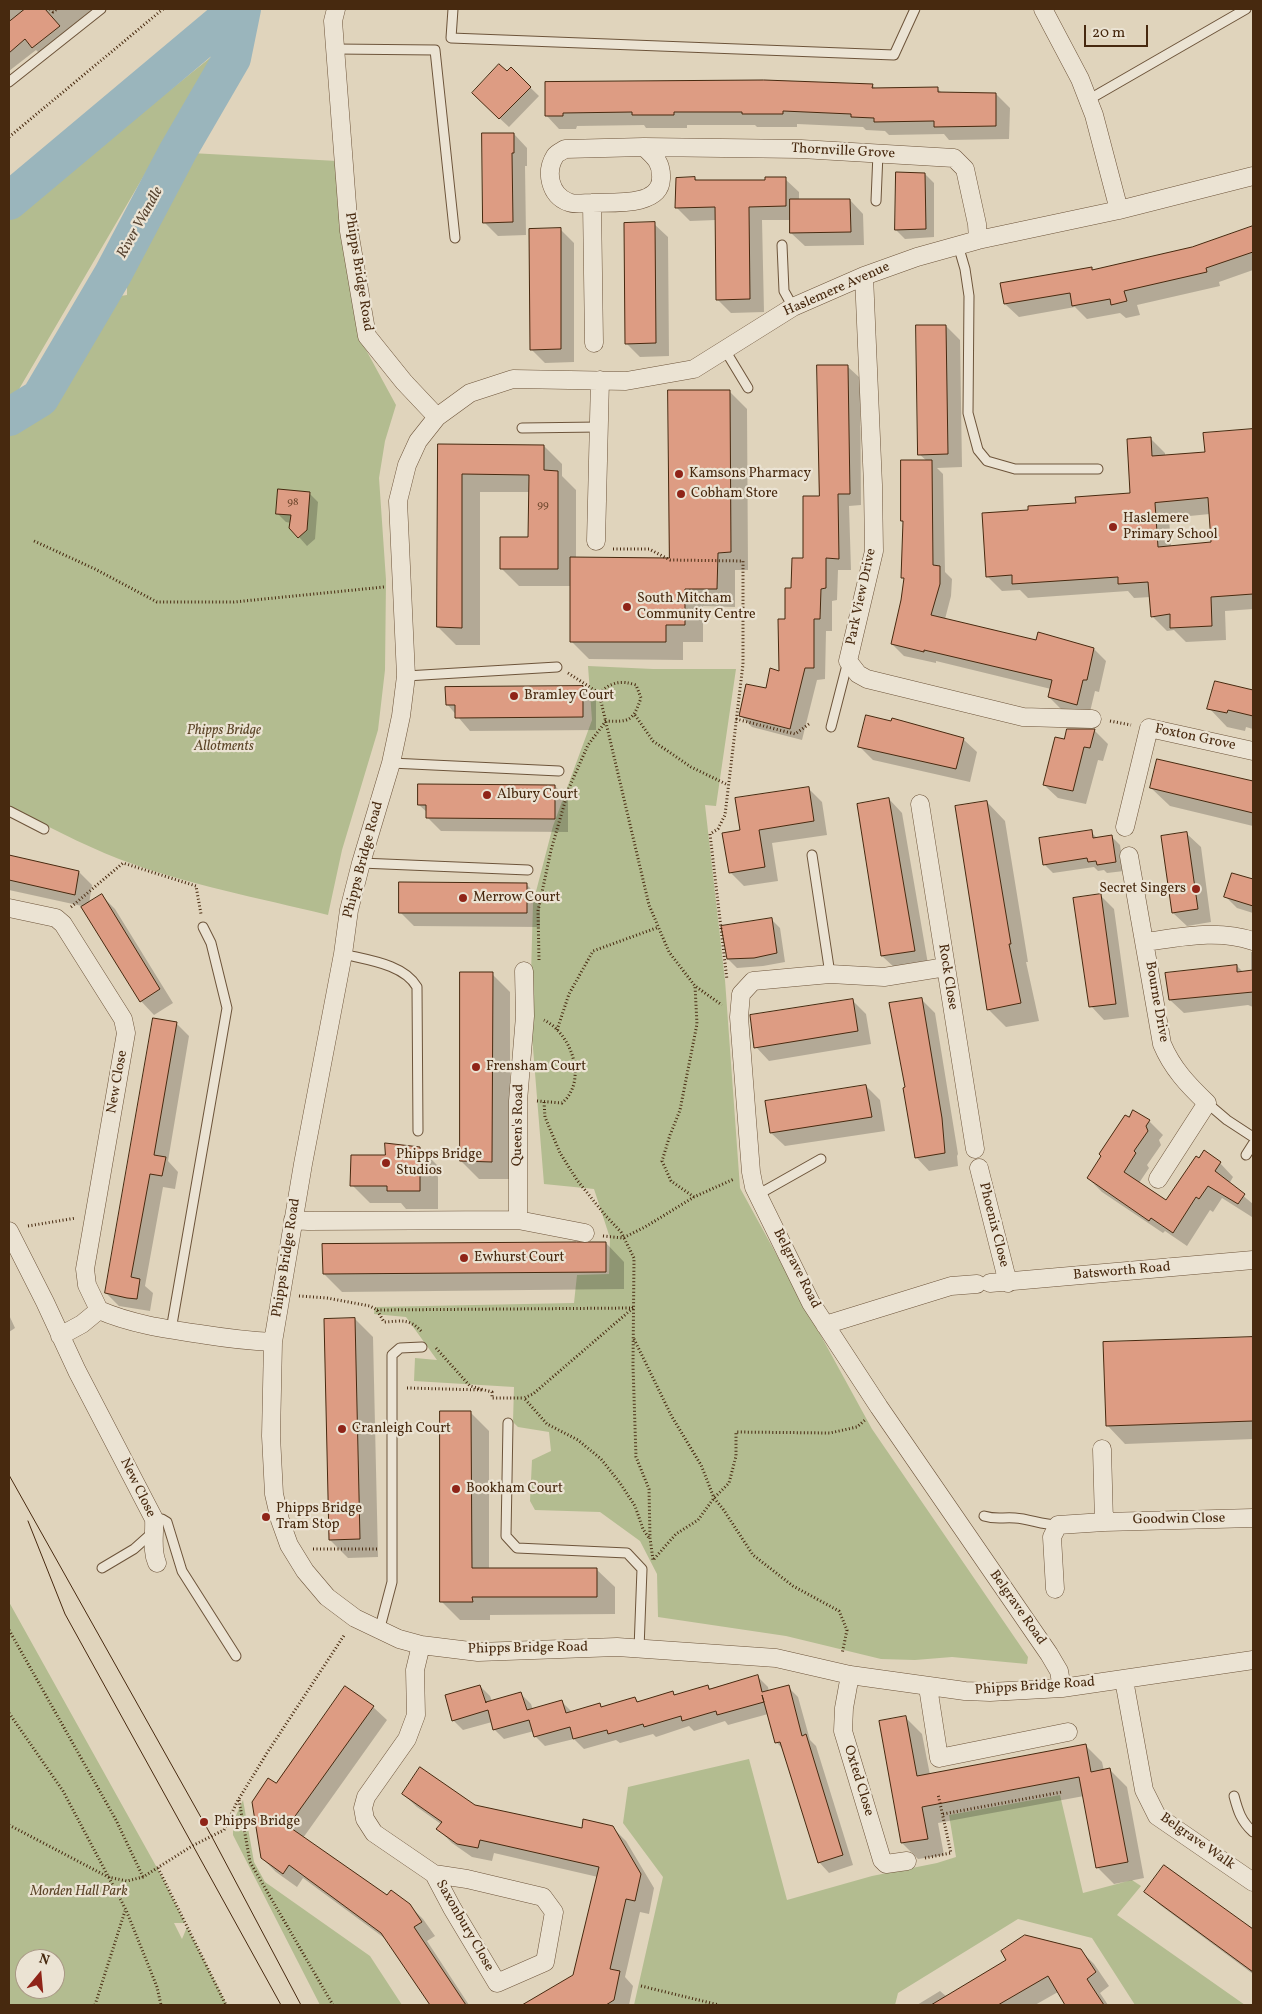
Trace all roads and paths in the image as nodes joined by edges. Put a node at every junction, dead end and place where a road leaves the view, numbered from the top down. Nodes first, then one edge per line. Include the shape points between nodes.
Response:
1 (50, 9) edge
2 (57, 9) edge
3 (102, 9) edge
4 (163, 9) edge
5 (336, 9) edge
6 (453, 9) edge
7 (915, 9) edge
8 (1043, 9) edge
9 (1246, 9) edge
10 (336, 49) junction
11 (9, 82) edge
12 (1088, 100) junction
13 (9, 137) edge
14 (644, 147) junction
15 (878, 153) junction
16 (1253, 176) edge
17 (876, 201) dead end
18 (592, 203) junction
19 (1118, 210) junction
20 (455, 238) dead end
21 (978, 240) junction
22 (958, 245) junction
23 (782, 246) dead end
24 (864, 276) junction
25 (793, 307) junction
26 (594, 343) dead end
27 (725, 350) junction
28 (600, 380) junction
29 (748, 388) dead end
30 (437, 417) junction
31 (522, 428) dead end
32 (599, 428) junction
33 (1098, 469) dead end
34 (34, 541) dead end
35 (596, 542) joint
36 (402, 585) junction
37 (848, 661) junction
38 (557, 667) joint
39 (406, 676) junction
40 (599, 693) junction
41 (635, 715) junction
42 (1092, 719) joint
43 (736, 720) junction
44 (606, 721) junction
45 (810, 724) dead end
46 (831, 727) dead end
47 (1149, 728) junction
48 (1253, 750) edge
49 (391, 763) junction
50 (559, 771) dead end
51 (728, 785) junction
52 (920, 804) dead end
53 (9, 811) edge
54 (1125, 827) dead end
55 (44, 829) dead end
56 (812, 855) dead end
57 (1129, 856) dead end
58 (361, 863) junction
59 (528, 870) dead end
60 (9, 908) edge
61 (61, 922) junction
62 (203, 927) joint
63 (659, 927) junction
64 (1253, 940) edge
65 (1145, 942) junction
66 (343, 954) junction
67 (946, 967) junction
68 (531, 968) joint
69 (830, 974) junction
70 (696, 986) junction
71 (741, 994) junction
72 (525, 1016) junction
73 (739, 1017) junction
74 (557, 1030) junction
75 (544, 1102) dead end
76 (562, 1103) dead end
77 (1207, 1103) junction
78 (418, 1131) dead end
79 (1253, 1137) edge
80 (1253, 1144) edge
81 (975, 1149) dead end
82 (1246, 1155) dead end
83 (821, 1159) dead end
84 (979, 1168) dead end
85 (751, 1172) junction
86 (1158, 1180) dead end
87 (759, 1194) junction
88 (694, 1197) junction
89 (94, 1218) junction
90 (293, 1220) junction
91 (518, 1220) junction
92 (9, 1231) edge
93 (585, 1233) dead end
94 (623, 1238) junction
95 (1253, 1260) edge
96 (1008, 1282) junction
97 (634, 1308) junction
98 (98, 1310) junction
99 (377, 1310) dead end
100 (825, 1325) junction
101 (171, 1330) junction
102 (60, 1336) junction
103 (634, 1338) junction
104 (274, 1342) junction
105 (422, 1347) dead end
106 (391, 1388) junction
107 (486, 1389) dead end
108 (879, 1407) junction
109 (508, 1423) dead end
110 (1102, 1449) dead end
111 (714, 1498) junction
112 (984, 1516) dead end
113 (1253, 1518) edge
114 (1104, 1522) junction
115 (154, 1525) junction
116 (1058, 1525) junction
117 (650, 1538) junction
118 (307, 1549) dead end
119 (379, 1549) dead end
120 (654, 1559) junction
121 (157, 1563) dead end
122 (102, 1568) dead end
123 (642, 1569) junction
124 (1055, 1589) dead end
125 (349, 1627) dead end
126 (9, 1630) edge
127 (379, 1631) junction
128 (422, 1645) junction
129 (639, 1649) junction
130 (236, 1656) dead end
131 (1253, 1660) edge
132 (844, 1673) junction
133 (1124, 1680) junction
134 (928, 1687) junction
135 (1062, 1688) junction
136 (9, 1713) edge
137 (1068, 1732) dead end
138 (1062, 1792) dead end
139 (938, 1794) dead end
140 (1234, 1796) dead end
141 (239, 1799) junction
142 (943, 1814) junction
143 (9, 1825) edge
144 (1253, 1832) edge
145 (199, 1838) dead end
146 (201, 1842) junction
147 (907, 1861) joint
148 (158, 1868) junction
149 (434, 1874) junction
150 (143, 1876) junction
151 (108, 1877) junction
152 (1253, 1882) edge
153 (126, 1910) junction
154 (641, 1986) dead end
155 (95, 2005) edge
156 (161, 2005) edge
157 (226, 2005) edge
158 (332, 2005) edge
159 (719, 2005) edge

1 - 2 path via 53,12
3 - 11 lane
4 - 13 path
5 - 10 street, Phipps Bridge Road
6 - 7 lane via 451,38 894,55
8 - 12 street via 1080,78
9 - 12 lane
10 - 20 lane via 435,50
10 - 30 street, Phipps Bridge Road via 350,231 366,336
12 - 19 street
14 - 15 street, Thornville Grove
14 - 18 street, Thornville Grove via 657,159 662,170 661,186 654,195 645,200
14 - 18 street, Thornville Grove via 564,149 556,156 550,179 553,191 568,202
15 - 17 lane
15 - 21 street, Thornville Grove via 954,158 965,169
16 - 19 street, Haslemere Avenue
18 - 26 street
19 - 21 street, Haslemere Avenue
21 - 22 street, Haslemere Avenue
22 - 24 street, Haslemere Avenue
22 - 33 lane via 969,296 968,413 978,450 987,461 1016,469
23 - 25 lane via 784,290
24 - 25 street, Haslemere Avenue
24 - 37 street, Park View Drive via 874,551
25 - 27 street, Haslemere Avenue
27 - 28 street, Haslemere Avenue via 694,369 626,381
27 - 29 lane
28 - 30 street, Haslemere Avenue via 513,379 470,393
28 - 32 street
30 - 36 street, Phipps Bridge Road via 418,441 407,465 398,500
31 - 32 lane
32 - 35 street
34 - 36 path via 158,602 234,602
35 - 43 path via 596,548 649,550 670,560 743,561 743,664
36 - 39 street, Phipps Bridge Road
37 - 42 street, Park View Drive via 858,674 868,679 1023,717
37 - 46 lane
38 - 39 lane
38 - 40 path
39 - 49 street, Phipps Bridge Road
40 - 41 path via 610,684 622,681 636,685 641,698
40 - 44 path
41 - 44 path via 628,721
41 - 51 path via 653,741 691,767
42 - 47 path
43 - 45 path via 795,734
43 - 51 path
44 - 63 path via 649,905
44 - 68 path via 588,745 569,788 538,911
47 - 48 street, Foxton Grove
47 - 54 street, Foxton Grove
49 - 50 lane
49 - 58 street, Phipps Bridge Road
51 - 71 path via 725,815 718,829 710,834 728,988
52 - 67 street, Rock Close
53 - 55 lane
56 - 69 lane
57 - 65 street, Bourne Drive
58 - 59 lane
58 - 66 street, Phipps Bridge Road via 348,910
60 - 61 street via 56,918
61 - 62 path via 73,905 123,863 196,886
61 - 89 street, New Close via 122,1019 126,1033
62 - 101 lane via 211,943 226,1008
63 - 70 path via 670,952
63 - 74 path via 593,951 569,994
64 - 65 street via 1207,934
65 - 77 street, Bourne Drive via 1162,1044 1189,1086
66 - 78 lane via 408,975 417,987
66 - 90 street, Phipps Bridge Road
67 - 69 street via 884,977
67 - 81 street, Rock Close
68 - 72 street, Queen's Road
69 - 71 street via 753,981
70 - 73 path
70 - 88 path via 697,1024 680,1110 662,1161 672,1181
71 - 73 street, Belgrave Road
72 - 74 path via 536,1016
72 - 91 street, Queen's Road via 518,1101
73 - 85 street, Belgrave Road
74 - 76 path via 569,1047 575,1064 575,1086
75 - 94 path via 544,1117 560,1153
77 - 79 lane
77 - 86 street
80 - 82 lane
83 - 87 lane
84 - 96 street, Phoenix Close
85 - 87 street, Belgrave Road
85 - 88 path
87 - 100 street, Belgrave Road via 811,1303
88 - 94 path
89 - 92 path
89 - 98 street, New Close via 85,1269 87,1285
90 - 91 street
90 - 104 street, Phipps Bridge Road
91 - 93 street
92 - 102 street, New Close
94 - 97 path via 634,1258
95 - 96 street, Batsworth Road
96 - 100 street, Batsworth Road via 950,1286
97 - 99 path
97 - 103 path
97 - 117 path via 533,1394 524,1398 547,1424 578,1440 601,1459 635,1506 643,1529
98 - 101 street via 120,1319
98 - 102 street via 82,1324
100 - 108 street, Belgrave Road
101 - 104 street via 250,1342
102 - 115 street, New Close
103 - 111 path via 672,1418 701,1465
103 - 117 path via 636,1457 649,1489
104 - 127 street, Phipps Bridge Road via 271,1436 274,1494 289,1545 305,1572 328,1597 354,1618
105 - 106 lane via 400,1348 392,1354
106 - 107 path
106 - 127 lane via 392,1582
108 - 111 path via 857,1427 830,1433 736,1432 736,1456 729,1483
108 - 135 street, Belgrave Road via 1049,1654 1059,1671
109 - 123 lane via 506,1536 517,1548 627,1553
110 - 114 street
111 - 120 path via 698,1520 676,1534
111 - 132 path via 753,1555 793,1586 839,1611 847,1630
112 - 116 lane via 996,1520 1015,1518
113 - 114 street, Goodwin Close
114 - 116 street, Goodwin Close
115 - 121 street, New Close via 153,1553
115 - 122 lane via 134,1550
115 - 130 lane via 162,1519 167,1522 182,1571
116 - 124 street via 1052,1537
117 - 120 path
118 - 119 path
120 - 123 path
123 - 129 lane
125 - 141 path
126 - 150 path via 116,1820
127 - 128 street, Phipps Bridge Road
128 - 129 street, Phipps Bridge Road via 478,1652
128 - 149 street, Saxonbury Close via 415,1670 416,1715 407,1739 366,1797 364,1808 374,1833
129 - 132 street, Phipps Bridge Road via 776,1658
131 - 133 street, Phipps Bridge Road
132 - 134 street, Phipps Bridge Road
132 - 147 street, Oxted Close via 843,1730 882,1860 886,1864
133 - 135 street, Phipps Bridge Road
133 - 152 street, Belgrave Walk via 1144,1790 1157,1816
134 - 135 street, Phipps Bridge Road via 990,1692
134 - 137 street via 939,1758
136 - 151 path via 63,1790
138 - 142 path
139 - 142 path
140 - 144 lane via 1238,1813
141 - 146 path via 224,1830
141 - 158 path via 250,1862
142 - 147 path via 950,1853
143 - 151 path
145 - 146 path
146 - 148 path
148 - 150 path
148 - 157 path
149 - 149 street, Saxonbury Close via 543,1897 554,1912 545,1962 498,1983
150 - 151 path via 127,1880
151 - 153 path
153 - 155 path
153 - 156 path
154 - 159 path

